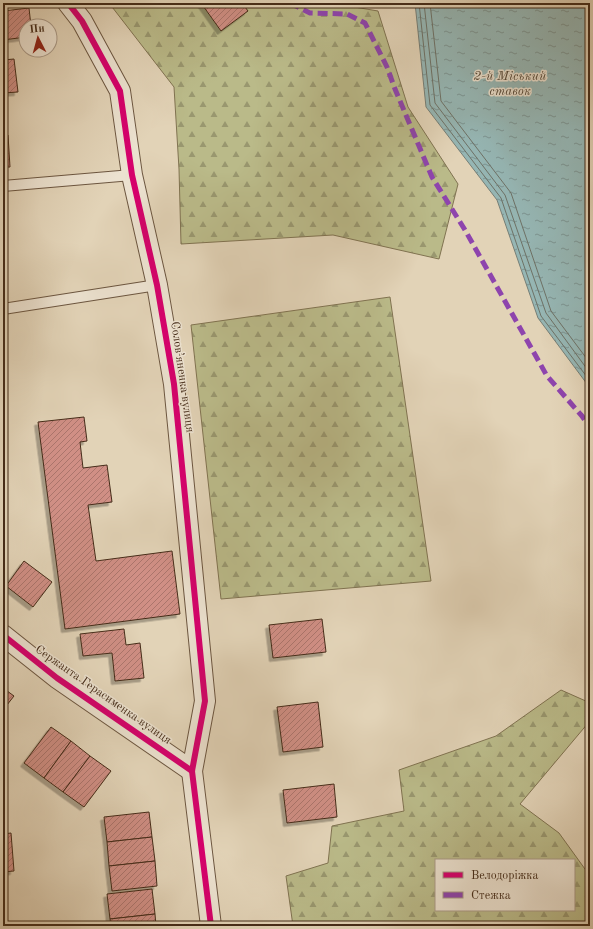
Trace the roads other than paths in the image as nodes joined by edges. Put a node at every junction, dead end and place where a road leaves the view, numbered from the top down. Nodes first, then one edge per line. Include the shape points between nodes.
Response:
1 (68, 3) edge
2 (132, 176) junction
3 (3, 186) edge
4 (157, 285) junction
5 (3, 309) edge
6 (3, 635) edge
7 (192, 771) junction
8 (211, 926) edge

1 - 2 street, Солов’яненка вулиця via 82,21 120,91
2 - 3 lane
2 - 4 street, Солов’яненка вулиця
4 - 5 lane
4 - 7 street, Солов’яненка вулиця via 174,384 205,701
6 - 7 street, Сержанта Герасименка вулиця via 57,678
7 - 8 street, Солов’яненка вулиця

